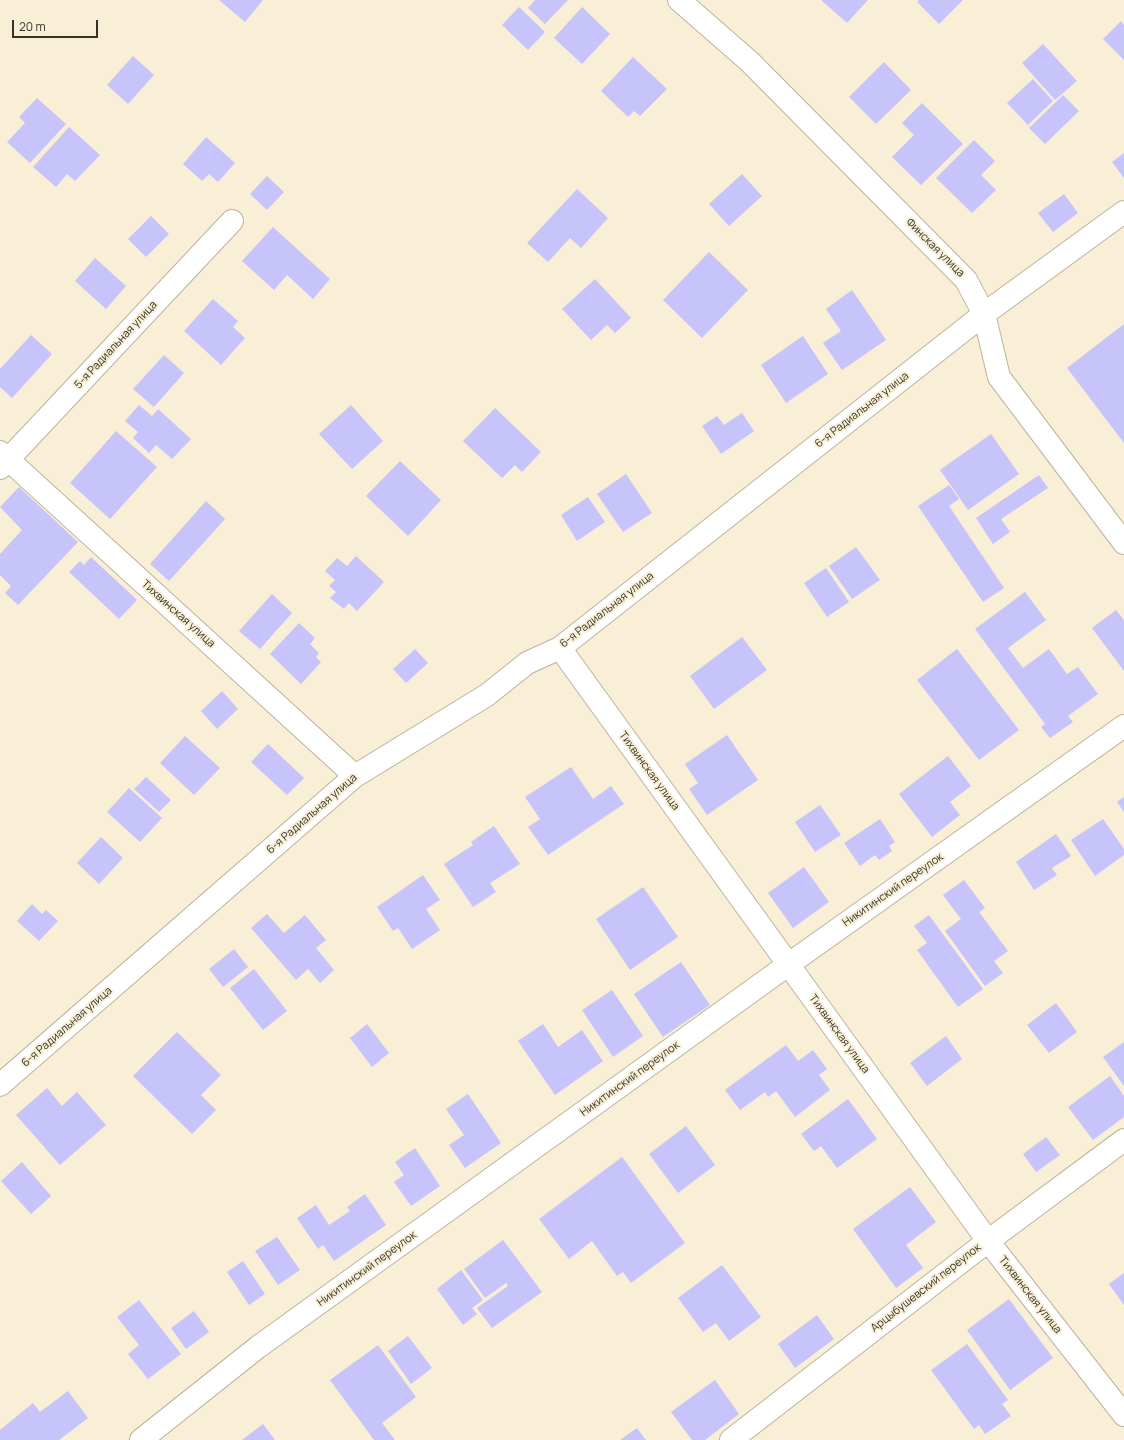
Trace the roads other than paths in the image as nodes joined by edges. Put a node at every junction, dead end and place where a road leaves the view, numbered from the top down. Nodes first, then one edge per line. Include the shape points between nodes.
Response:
1 (679, 0) edge
2 (1124, 212) edge
3 (232, 221) dead end
4 (984, 314) junction
5 (3, 460) edge
6 (1124, 543) edge
7 (560, 648) junction
8 (1124, 726) edge
9 (355, 776) junction
10 (789, 964) junction
11 (0, 1085) edge
12 (1124, 1140) edge
13 (988, 1241) junction
14 (1124, 1415) edge
15 (141, 1440) edge
16 (731, 1440) edge

1 - 4 street, Финская улица via 750,62 966,280
2 - 4 street, 6-я Радиальная улица
3 - 5 street, 5-я Радиальная улица
4 - 6 street, Финская улица via 999,377
4 - 7 street, 6-я Радиальная улица
5 - 9 street, Тихвинская улица
7 - 9 street, 6-я Радиальная улица via 528,663 487,695
7 - 10 street, Тихвинская улица
8 - 10 street, Никитинский переулок
9 - 11 street, 6-я Радиальная улица
10 - 13 street, Тихвинская улица
10 - 15 street, Никитинский переулок via 258,1347
12 - 13 street, Арцыбушевский переулок
13 - 14 street, Тихвинская улица
13 - 16 street, Арцыбушевский переулок

